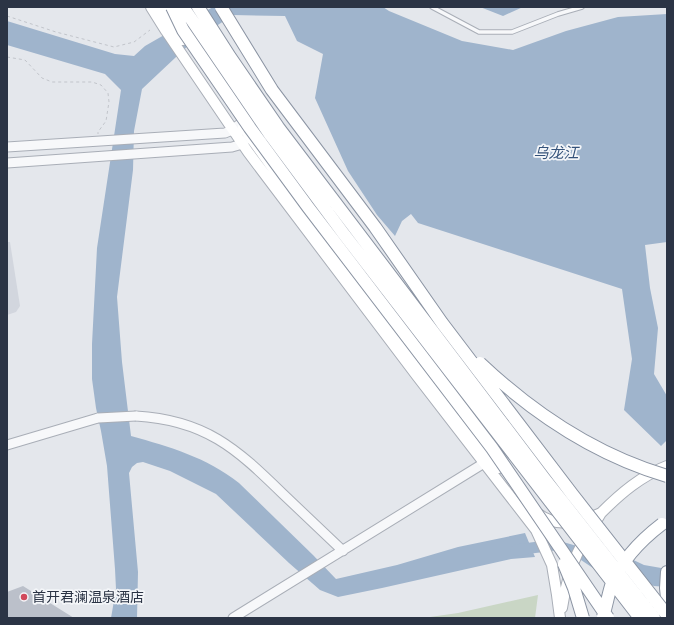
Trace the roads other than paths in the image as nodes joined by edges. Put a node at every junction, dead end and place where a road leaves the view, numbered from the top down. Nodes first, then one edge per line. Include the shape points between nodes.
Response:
1 (151, 7) edge
2 (162, 7) edge
3 (172, 7) edge
4 (183, 7) edge
5 (198, 7) edge
6 (221, 7) edge
7 (432, 7) edge
8 (582, 7) edge
9 (169, 28) junction
10 (236, 127) junction
11 (246, 140) junction
12 (7, 147) edge
13 (7, 163) edge
14 (442, 323) junction
15 (7, 445) edge
16 (488, 460) junction
17 (667, 466) edge
18 (667, 476) edge
19 (601, 513) junction
20 (667, 521) edge
21 (549, 533) junction
22 (582, 543) junction
23 (343, 551) junction
24 (667, 572) edge
25 (667, 598) edge
26 (667, 614) edge
27 (234, 618) edge
28 (560, 618) edge
29 (584, 618) edge
30 (603, 618) edge
31 (608, 618) edge
32 (640, 618) edge
33 (654, 618) edge

1 - 9 main road
2 - 9 main road
3 - 21 highway, bridge via 183,30 280,169 492,448
4 - 22 highway, bridge via 271,136 343,233
5 - 33 highway, bridge via 230,57 316,177 544,478
6 - 14 highway, bridge via 272,90 375,227
7 - 8 lane via 479,32 512,32
9 - 10 main road
10 - 11 main road
10 - 12 street via 225,133
11 - 13 street via 232,147
11 - 16 main road via 324,239
14 - 18 highway, bridge via 491,373 550,420 610,454
14 - 26 highway, bridge
15 - 23 street, bridge via 98,418 136,416 183,424 209,434 255,466
16 - 19 main road via 542,517 565,524 586,520
16 - 23 street
16 - 28 main road via 536,530 552,565
17 - 19 main road via 634,483
19 - 22 main road
20 - 30 highway, bridge via 644,540 625,561 611,587
21 - 29 highway, bridge via 568,571
21 - 31 highway, bridge
22 - 28 main road, bridge via 570,572
22 - 32 highway, bridge
23 - 27 street
24 - 25 highway

